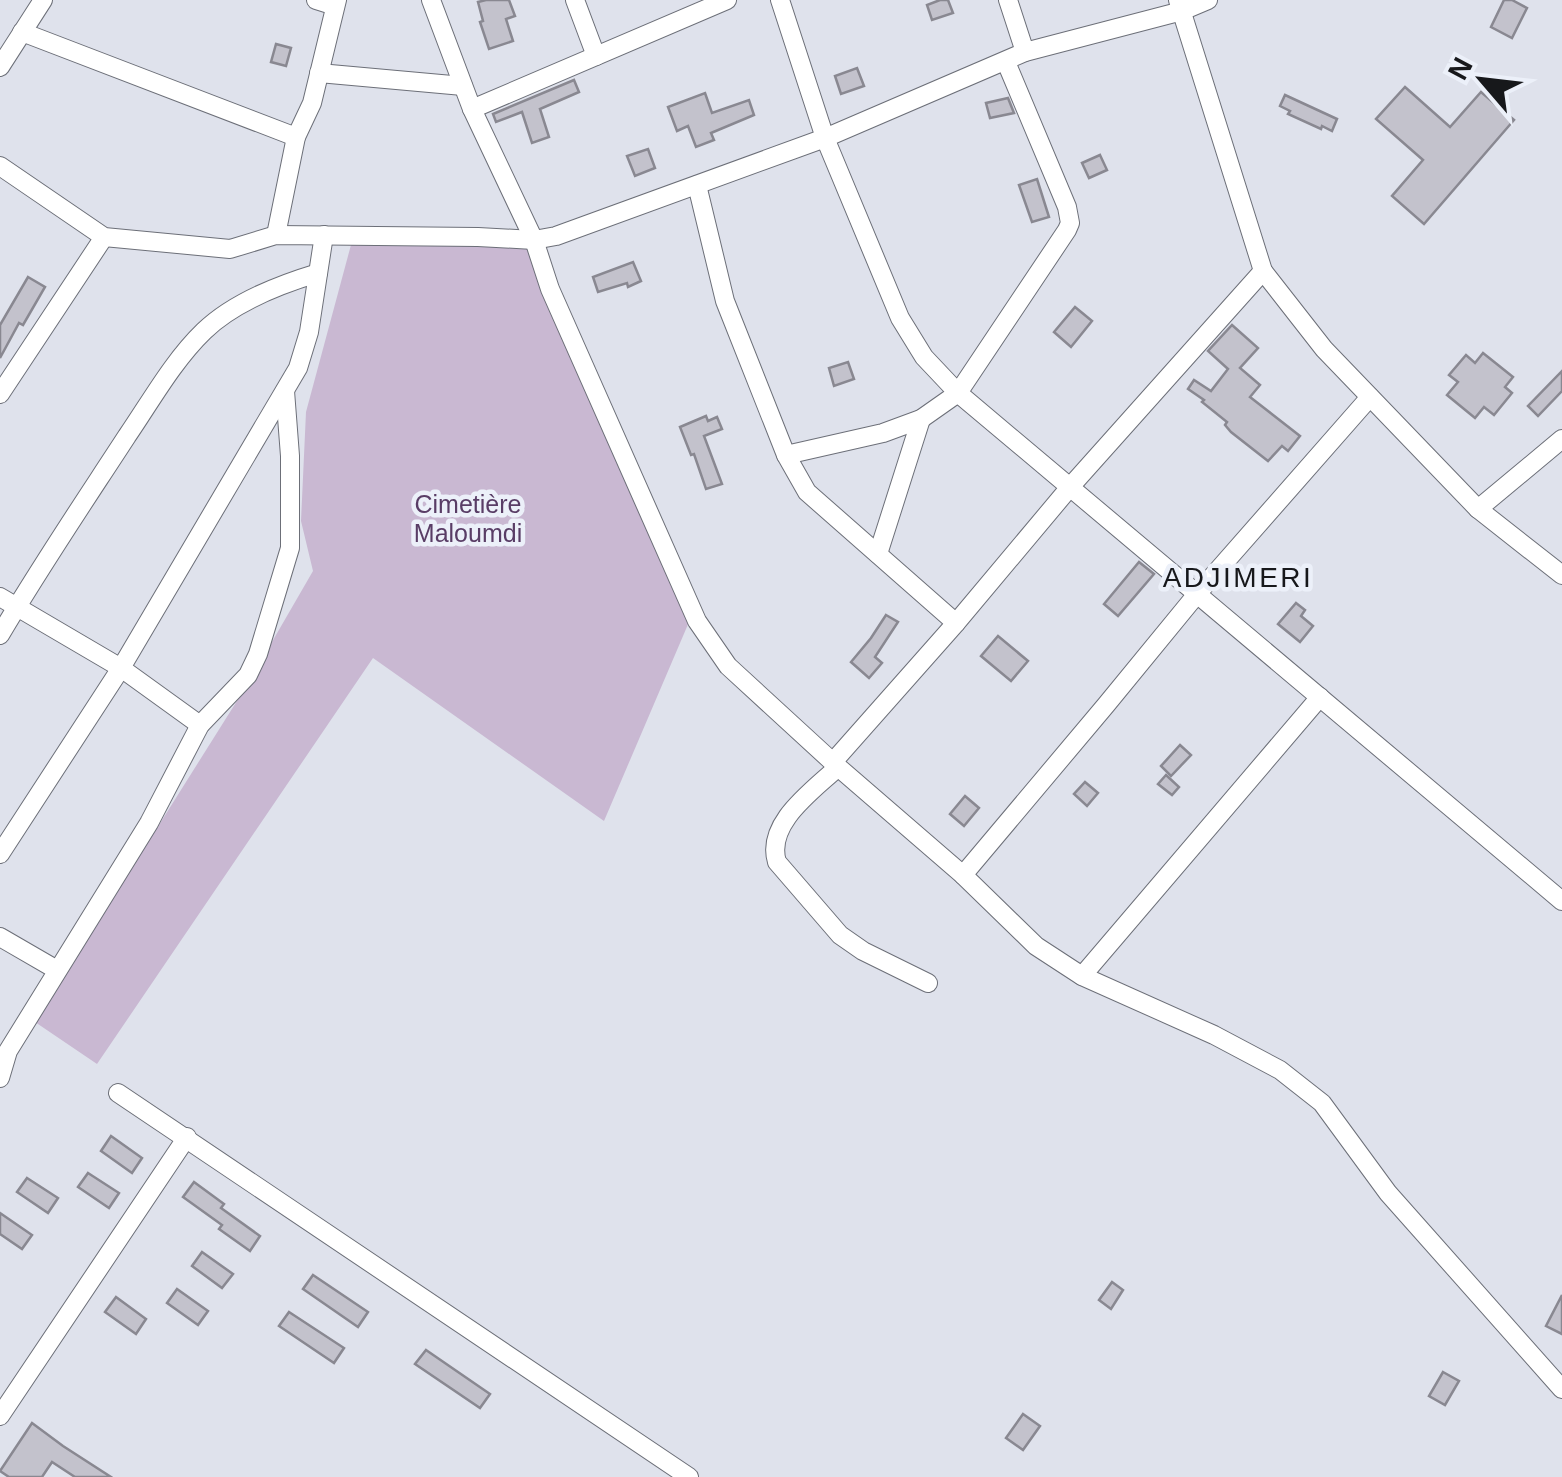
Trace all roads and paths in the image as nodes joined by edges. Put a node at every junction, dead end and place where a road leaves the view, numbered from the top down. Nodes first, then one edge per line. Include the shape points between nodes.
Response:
1 (43, 0) edge
2 (316, 0) edge
3 (431, 0) edge
4 (575, 0) edge
5 (780, 0) edge
6 (1008, 0) edge
7 (1208, 0) edge
8 (716, 2) edge
9 (336, 3) edge
10 (1180, 6) edge
11 (22, 32) junction
12 (1025, 52) junction
13 (596, 56) junction
14 (1006, 62) junction
15 (0, 68) edge
16 (319, 73) junction
17 (463, 86) junction
18 (472, 109) junction
19 (296, 137) junction
20 (826, 138) junction
21 (0, 166) edge
22 (697, 185) junction
23 (276, 235) junction
24 (324, 236) junction
25 (104, 237) junction
26 (534, 240) junction
27 (1263, 271) junction
28 (318, 273) junction
29 (285, 391) junction
30 (958, 393) junction
31 (0, 394) edge
32 (1370, 397) junction
33 (920, 419) junction
34 (1562, 439) edge
35 (786, 455) junction
36 (1070, 487) junction
37 (1478, 509) junction
38 (878, 554) junction
39 (1562, 575) edge
40 (1197, 594) junction
41 (8, 602) edge
42 (956, 623) junction
43 (0, 635) edge
44 (121, 668) junction
45 (1320, 697) junction
46 (200, 725) junction
47 (836, 764) junction
48 (0, 854) edge
49 (962, 875) junction
50 (1562, 901) edge
51 (0, 937) edge
52 (57, 970) junction
53 (1082, 976) junction
54 (928, 982) dead end
55 (0, 1078) edge
56 (118, 1093) dead end
57 (187, 1137) junction
58 (1562, 1389) edge
59 (0, 1416) edge
60 (688, 1477) edge

1 - 11 street
2 - 9 street
3 - 17 street
4 - 13 street
5 - 20 street
6 - 12 street
7 - 10 street
8 - 13 street
9 - 16 street
10 - 12 street
10 - 27 street
11 - 15 street
11 - 19 street
12 - 14 street
13 - 18 street
14 - 20 street
14 - 30 street via 1070,223
16 - 17 street
16 - 19 street
17 - 18 street
18 - 26 street
19 - 23 street
20 - 22 street
20 - 30 street via 900,318
21 - 25 street
22 - 26 street
22 - 35 street via 725,302
23 - 24 street
23 - 25 street via 230,249
24 - 26 street
24 - 28 street
25 - 31 street
26 - 47 street via 696,621 728,666
27 - 32 street
27 - 36 street
28 - 29 street via 309,332
28 - 41 street via 281,284 204,331
29 - 44 street
29 - 46 street via 290,548 248,675
30 - 33 street
30 - 36 street
32 - 37 street
32 - 40 street
33 - 35 street
33 - 38 street
34 - 37 street
35 - 38 street via 806,492
36 - 40 street
36 - 42 street
37 - 39 street
38 - 42 street
40 - 45 street
40 - 49 street
41 - 43 street
41 - 44 street
42 - 47 street
44 - 46 street
44 - 48 street
45 - 50 street
45 - 53 street
46 - 52 street via 150,823
47 - 49 street
47 - 54 street via 780,828 778,862 840,935
49 - 53 street via 1036,946
51 - 52 street
52 - 55 street via 8,1051
53 - 58 street via 1214,1034 1280,1070 1322,1103 1388,1194
56 - 57 street
57 - 59 street
57 - 60 street

